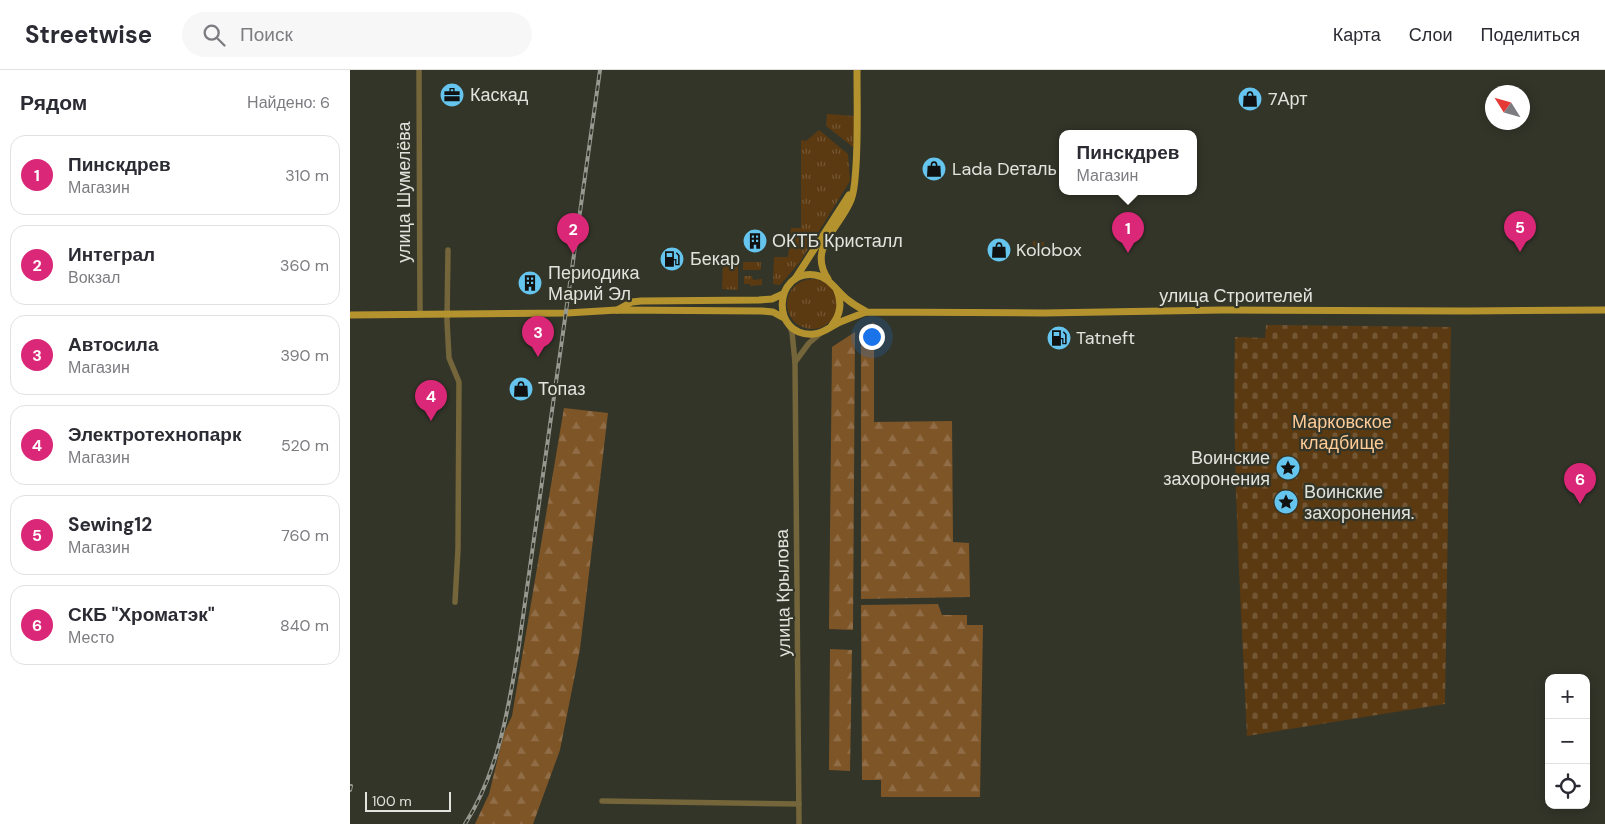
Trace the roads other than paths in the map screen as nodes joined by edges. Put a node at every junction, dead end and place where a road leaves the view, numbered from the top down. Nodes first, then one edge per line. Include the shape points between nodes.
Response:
1 (419, 70) edge
2 (859, 70) edge
3 (854, 187) junction
4 (448, 250) dead end
5 (794, 280) junction
6 (829, 281) junction
7 (837, 291) junction
8 (783, 294) junction
9 (617, 310) junction
10 (1605, 310) edge
11 (867, 312) junction
12 (420, 314) junction
13 (447, 314) junction
14 (350, 315) edge
15 (784, 318) junction
16 (789, 324) junction
17 (827, 329) junction
18 (795, 362) junction
19 (455, 602) dead end
20 (602, 801) dead end
21 (799, 804) junction
22 (799, 824) edge

1 - 12 street, улица Шумелёва
2 - 3 main road
3 - 5 main road
3 - 6 main road via 846,210 820,253 822,268
4 - 13 street
5 - 6 main road via 813,275
5 - 8 main road
6 - 7 main road
7 - 11 main road
7 - 17 main road via 840,306 835,321
8 - 9 main road via 759,300 641,301
8 - 15 main road
9 - 13 main road
9 - 15 main road via 762,311 774,312
10 - 11 main road, улица Строителей
11 - 17 main road, улица Строителей
12 - 13 main road
12 - 14 main road
13 - 19 street via 449,358 459,382
15 - 16 main road, улица Строителей
16 - 17 main road, улица Строителей via 806,333 815,334
16 - 18 street, улица Крылова
17 - 18 street via 809,343
18 - 21 street, улица Крылова
20 - 21 street
21 - 22 street, улица Крылова

